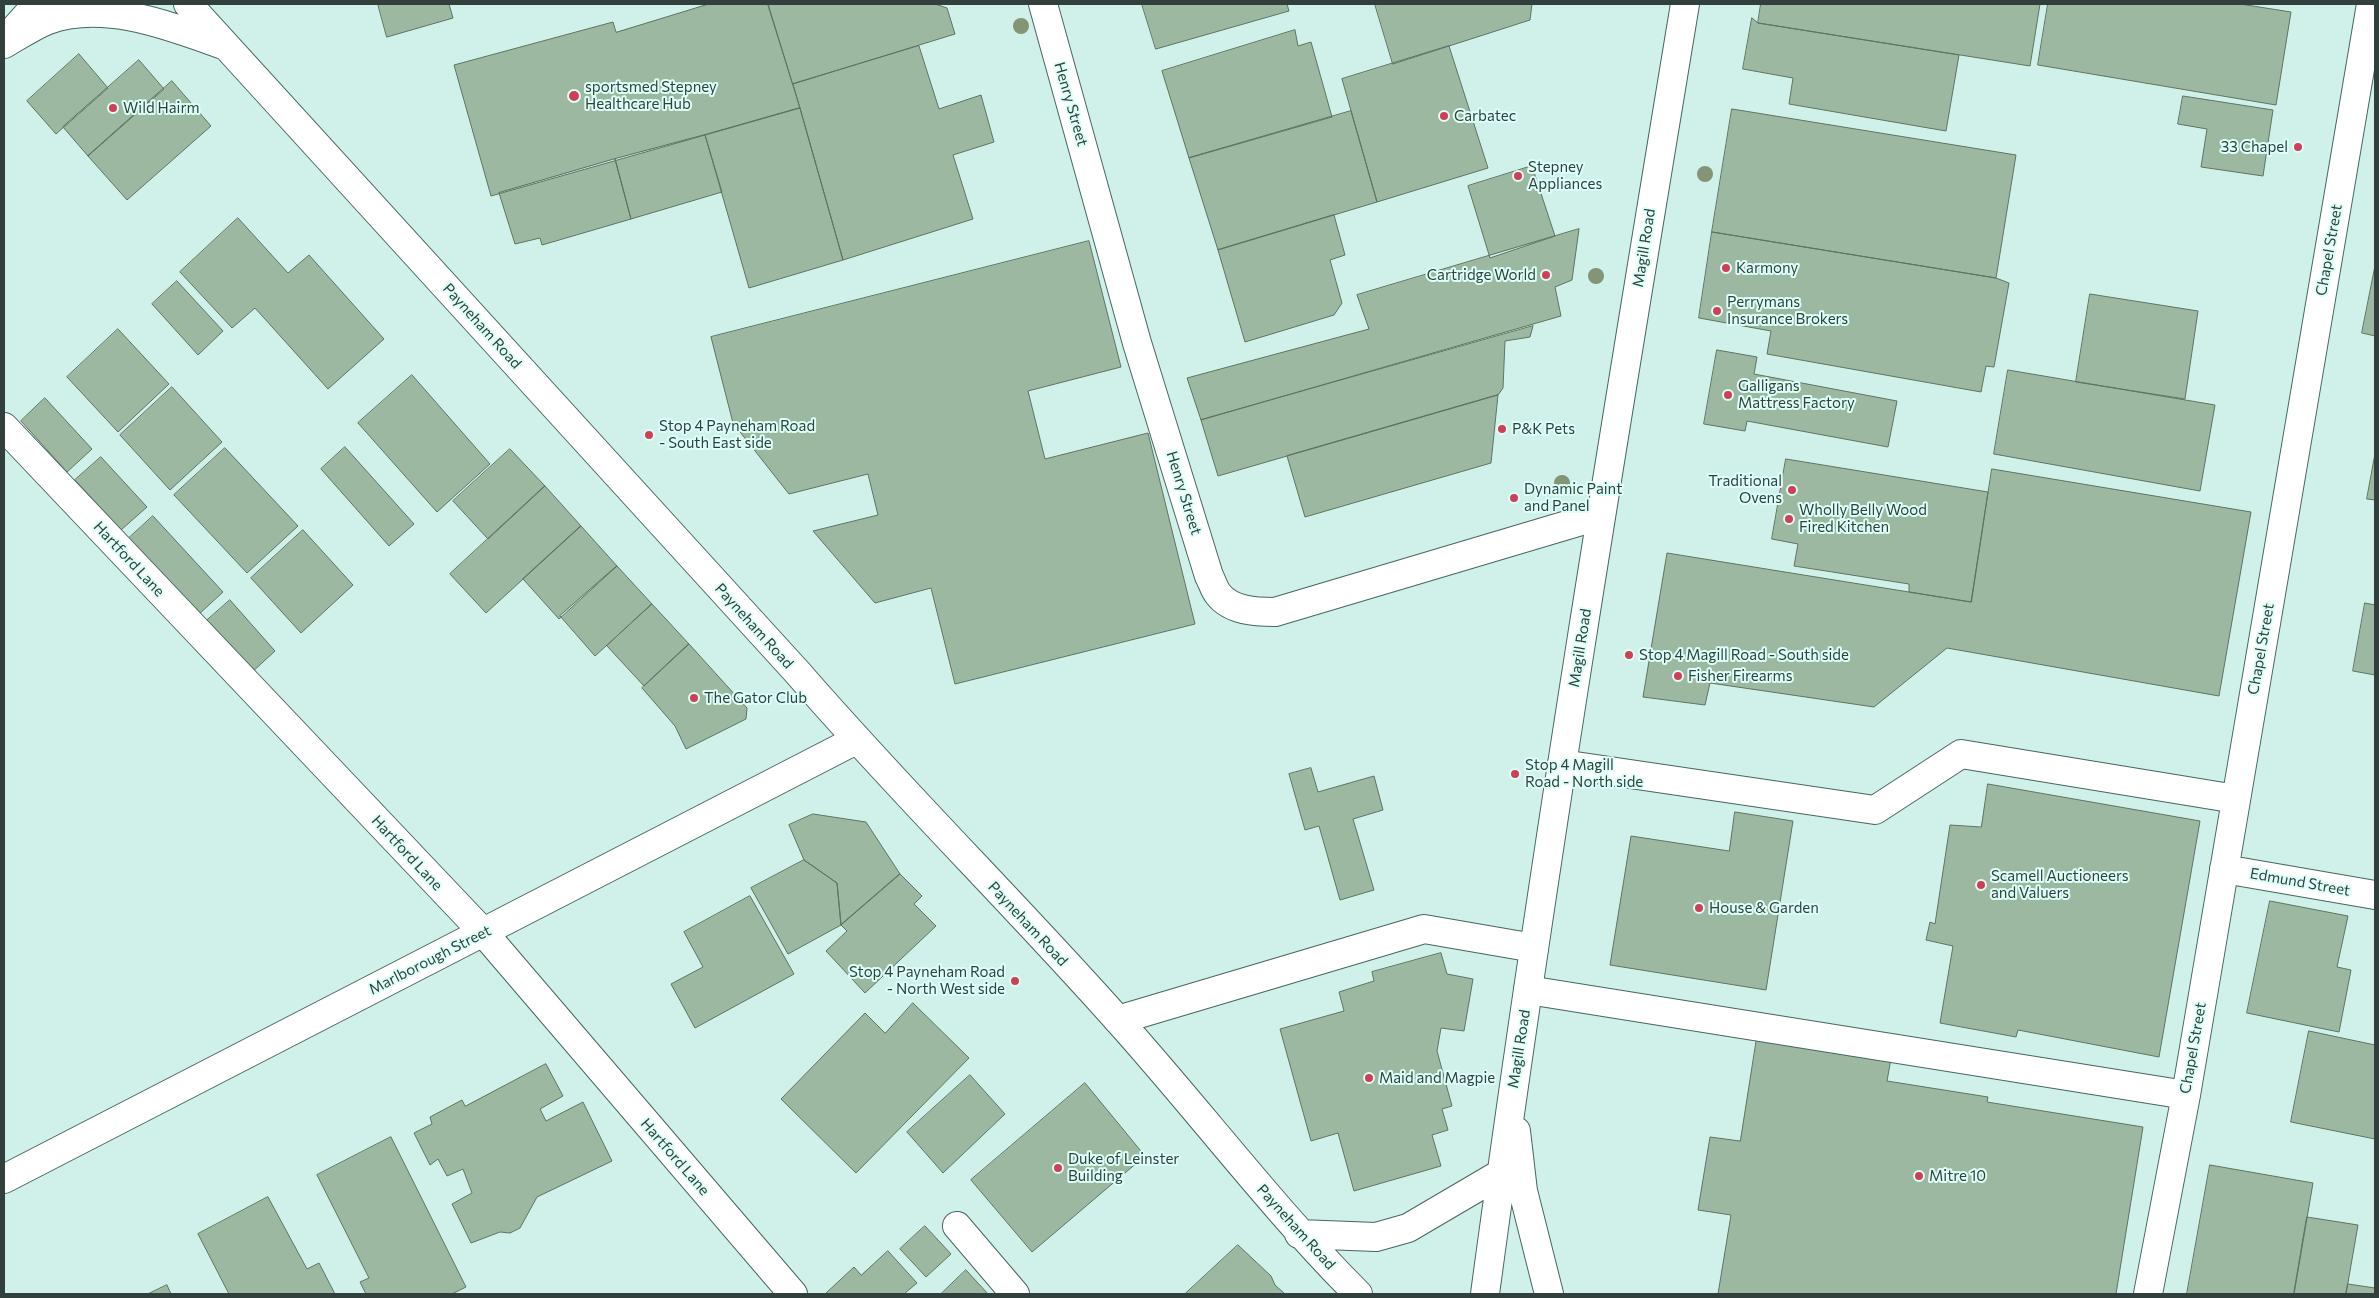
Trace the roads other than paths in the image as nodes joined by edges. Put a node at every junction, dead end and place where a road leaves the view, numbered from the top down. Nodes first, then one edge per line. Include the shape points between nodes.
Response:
1 (37, 4) edge
2 (188, 4) edge
3 (1043, 4) edge
4 (1685, 4) edge
5 (2372, 4) edge
6 (4, 42) edge
7 (227, 46) junction
8 (4, 427) edge
9 (1601, 515) junction
10 (856, 740) junction
11 (1562, 764) junction
12 (2236, 800) junction
13 (2224, 869) junction
14 (2375, 895) edge
15 (483, 932) junction
16 (1534, 948) junction
17 (1528, 990) junction
18 (1118, 1020) junction
19 (1512, 1090) junction
20 (2186, 1094) junction
21 (1500, 1174) junction
22 (4, 1180) edge
23 (957, 1226) dead end
24 (1299, 1234) junction
25 (794, 1294) edge
26 (1015, 1294) edge
27 (1358, 1294) edge
28 (1485, 1294) edge
29 (1548, 1294) edge
30 (2148, 1294) edge

1 - 6 main road
2 - 7 main road, Payneham Road
3 - 9 main road, Henry Street via 1137,343 1209,576 1218,595 1236,607 1252,612 1275,612
4 - 9 main road, Magill Road
5 - 12 main road, Chapel Street
6 - 7 main road via 48,20 99,12 152,21
7 - 10 main road, Payneham Road
8 - 15 main road, Hartford Lane
9 - 11 main road, Magill Road
10 - 15 main road, Marlborough Street
10 - 18 main road, Payneham Road
11 - 12 main road via 1875,810 1961,754
11 - 16 main road, Magill Road
12 - 13 main road, Chapel Street
13 - 14 main road, Edmund Street
13 - 20 main road, Chapel Street
15 - 22 main road, Marlborough Street
15 - 25 main road, Hartford Lane
16 - 17 main road, Magill Road
16 - 18 main road via 1424,929
17 - 19 main road, Magill Road
17 - 20 main road
18 - 24 main road, Payneham Road
19 - 21 main road, Magill Road
19 - 29 main road via 1523,1191
20 - 30 main road, Chapel Street
21 - 24 main road via 1408,1228 1376,1237
21 - 28 main road, Magill Road
23 - 26 main road
24 - 27 main road, Payneham Road

